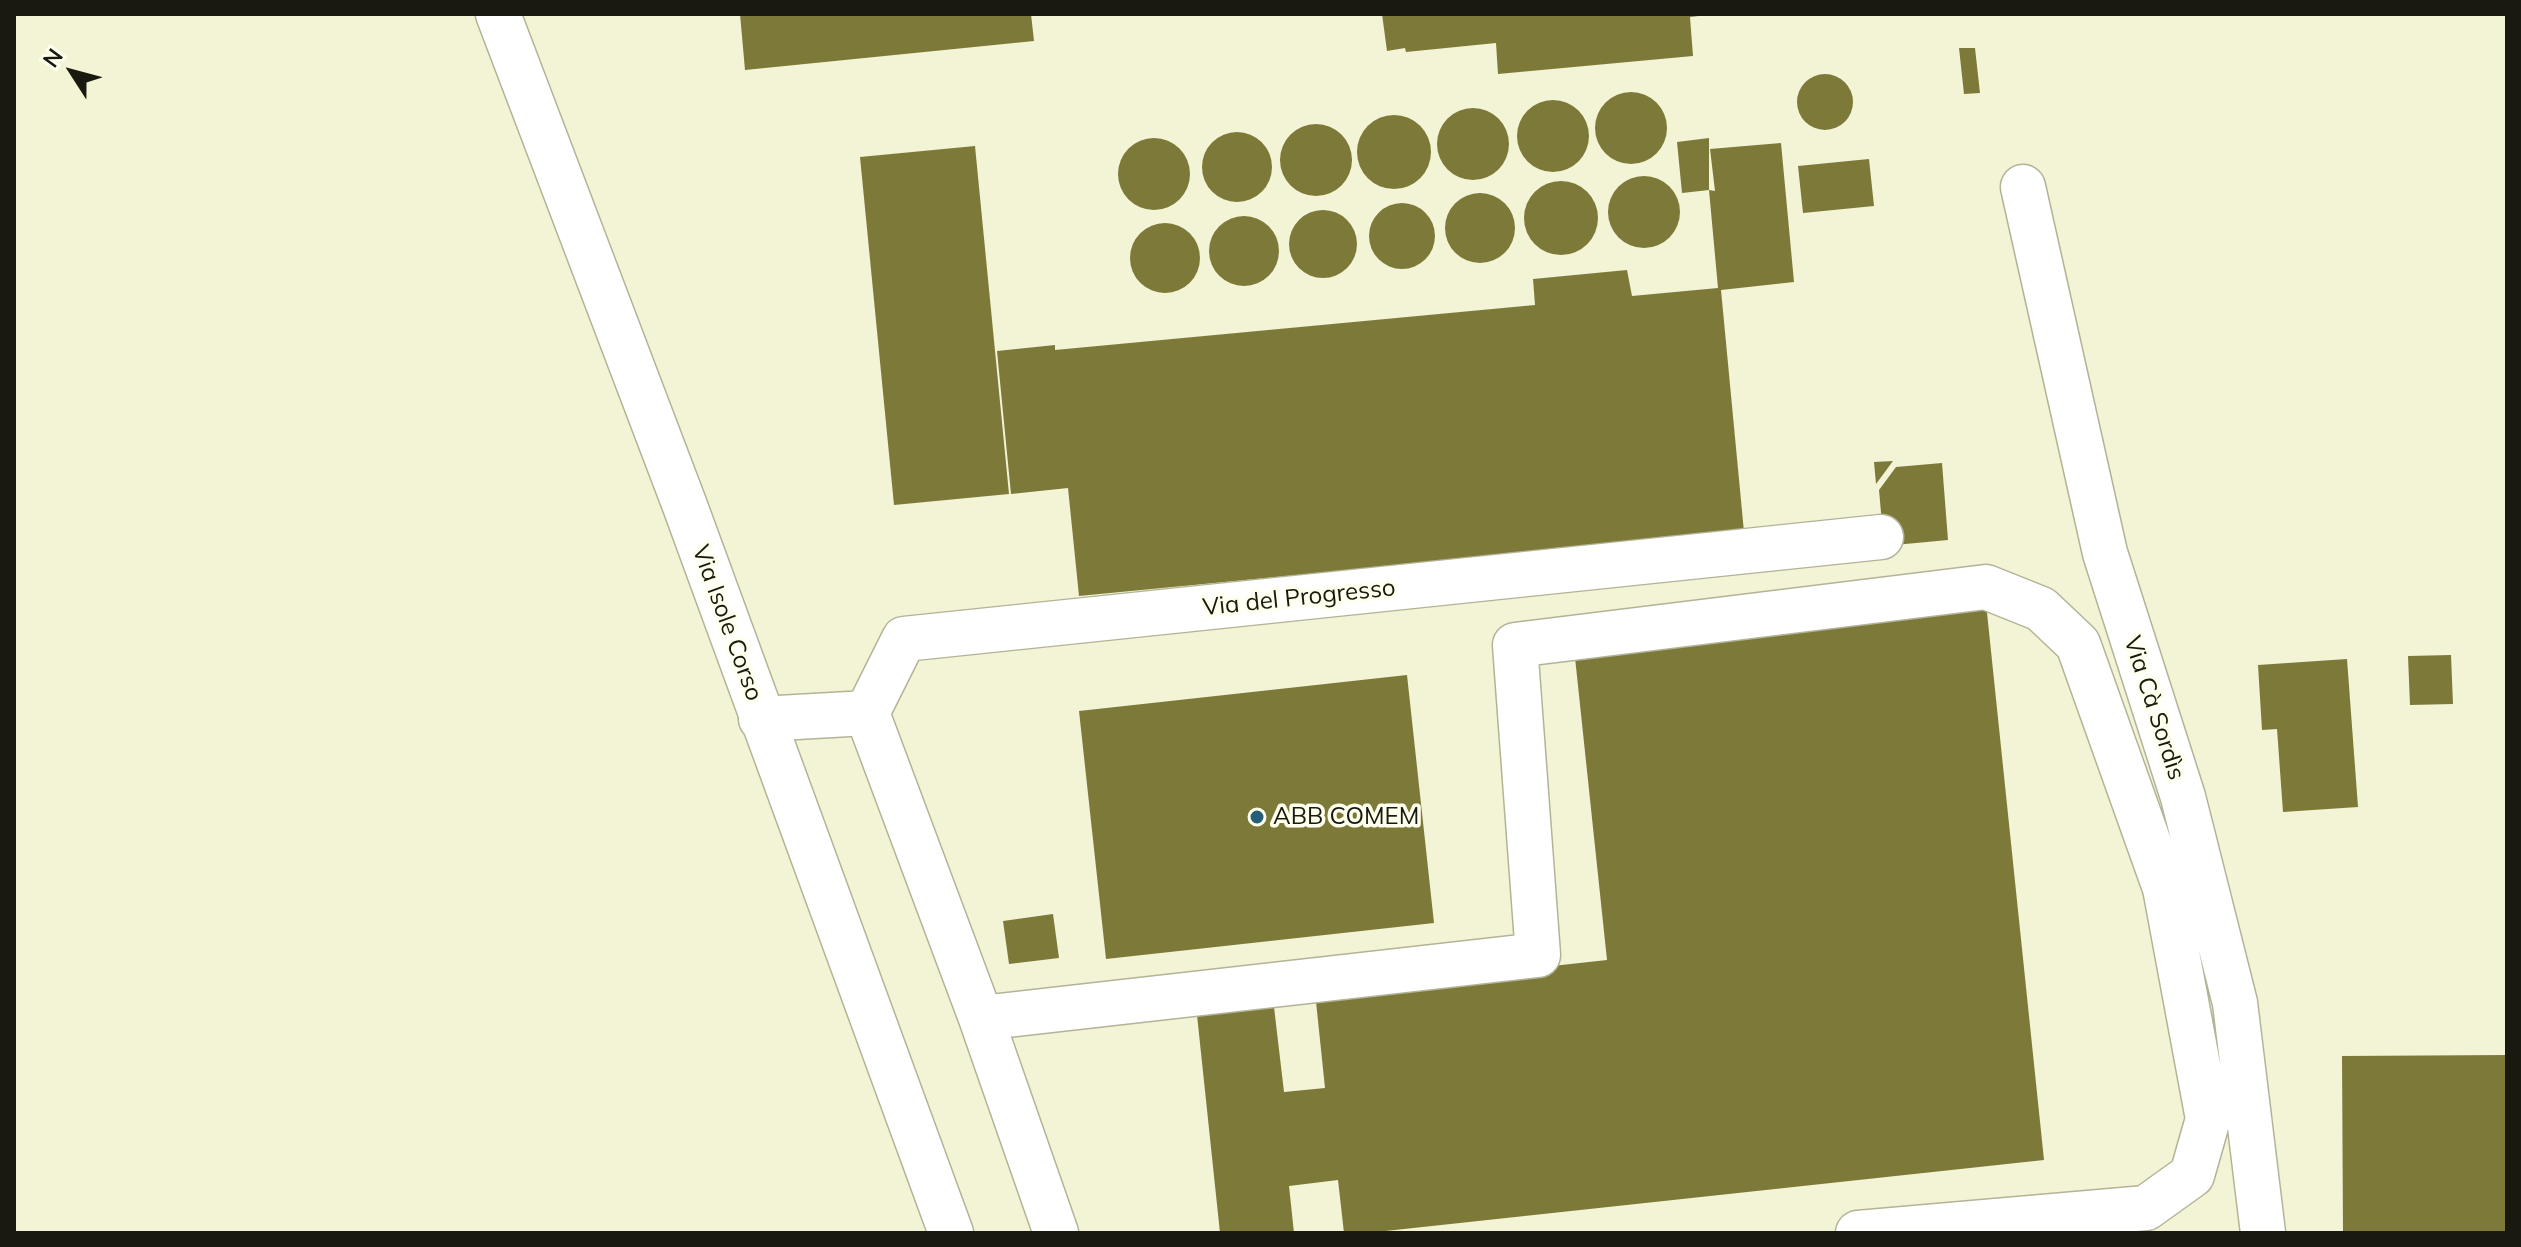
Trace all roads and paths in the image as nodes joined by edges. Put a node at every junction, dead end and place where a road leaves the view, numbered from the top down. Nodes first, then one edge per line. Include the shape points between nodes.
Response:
1 (498, 14) edge
2 (2023, 187) dead end
3 (1881, 537) dead end
4 (867, 713) junction
5 (761, 719) junction
6 (981, 1018) junction
7 (951, 1233) edge
8 (1056, 1233) edge
9 (1858, 1233) edge
10 (2263, 1233) edge

1 - 5 main road, Via Isole Corso
2 - 10 main road, Via Cà Sordìs via 2105,553 2183,797 2235,1003
3 - 4 main road, Via del Progresso via 904,639
4 - 5 main road
4 - 6 main road
5 - 7 main road, Via Isole Corso
6 - 8 main road
6 - 9 main road via 1538,955 1515,645 1986,587 2041,609 2078,644 2165,888 2208,1119 2192,1175 2146,1208

